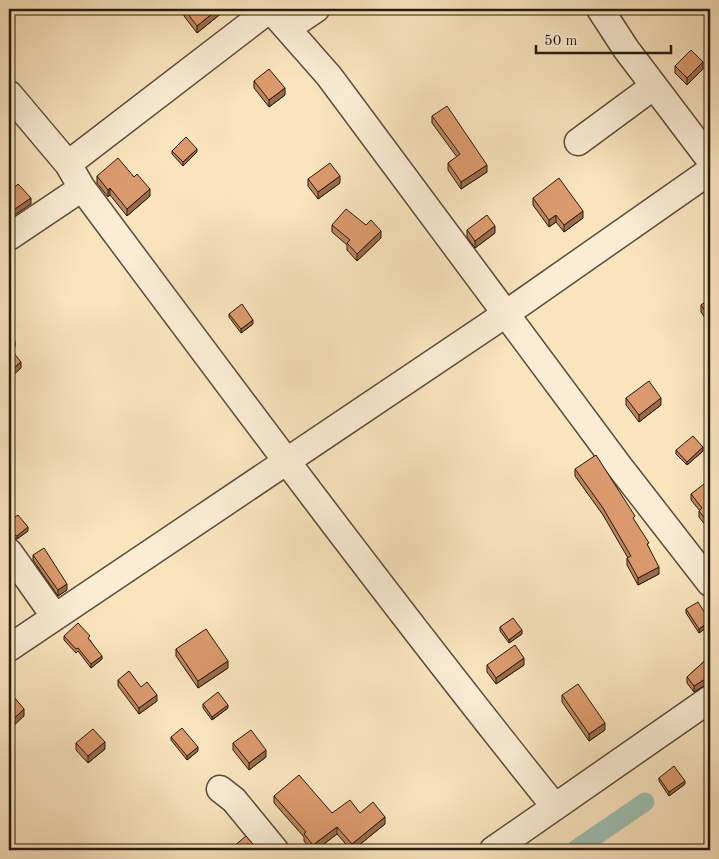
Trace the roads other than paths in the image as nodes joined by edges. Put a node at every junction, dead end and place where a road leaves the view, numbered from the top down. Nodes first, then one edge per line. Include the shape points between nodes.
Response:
1 (316, 9) edge
2 (600, 9) edge
3 (288, 28) junction
4 (654, 86) junction
5 (9, 94) edge
6 (578, 142) dead end
7 (710, 160) edge
8 (68, 164) junction
9 (710, 171) edge
10 (82, 188) junction
11 (9, 237) edge
12 (507, 313) junction
13 (285, 462) junction
14 (9, 552) edge
15 (710, 583) edge
16 (55, 617) junction
17 (9, 648) edge
18 (710, 699) edge
19 (220, 789) dead end
20 (555, 807) junction
21 (275, 850) edge
22 (493, 850) edge

1 - 3 street
2 - 4 street
3 - 8 street via 270,9
3 - 12 street via 330,76
4 - 6 street
4 - 7 street
5 - 8 street
8 - 10 street
9 - 12 street
10 - 11 street
10 - 13 street
12 - 13 street
12 - 15 street
13 - 16 street
13 - 20 street
14 - 16 street
16 - 17 street
18 - 20 street
19 - 21 street via 234,800
20 - 22 street

